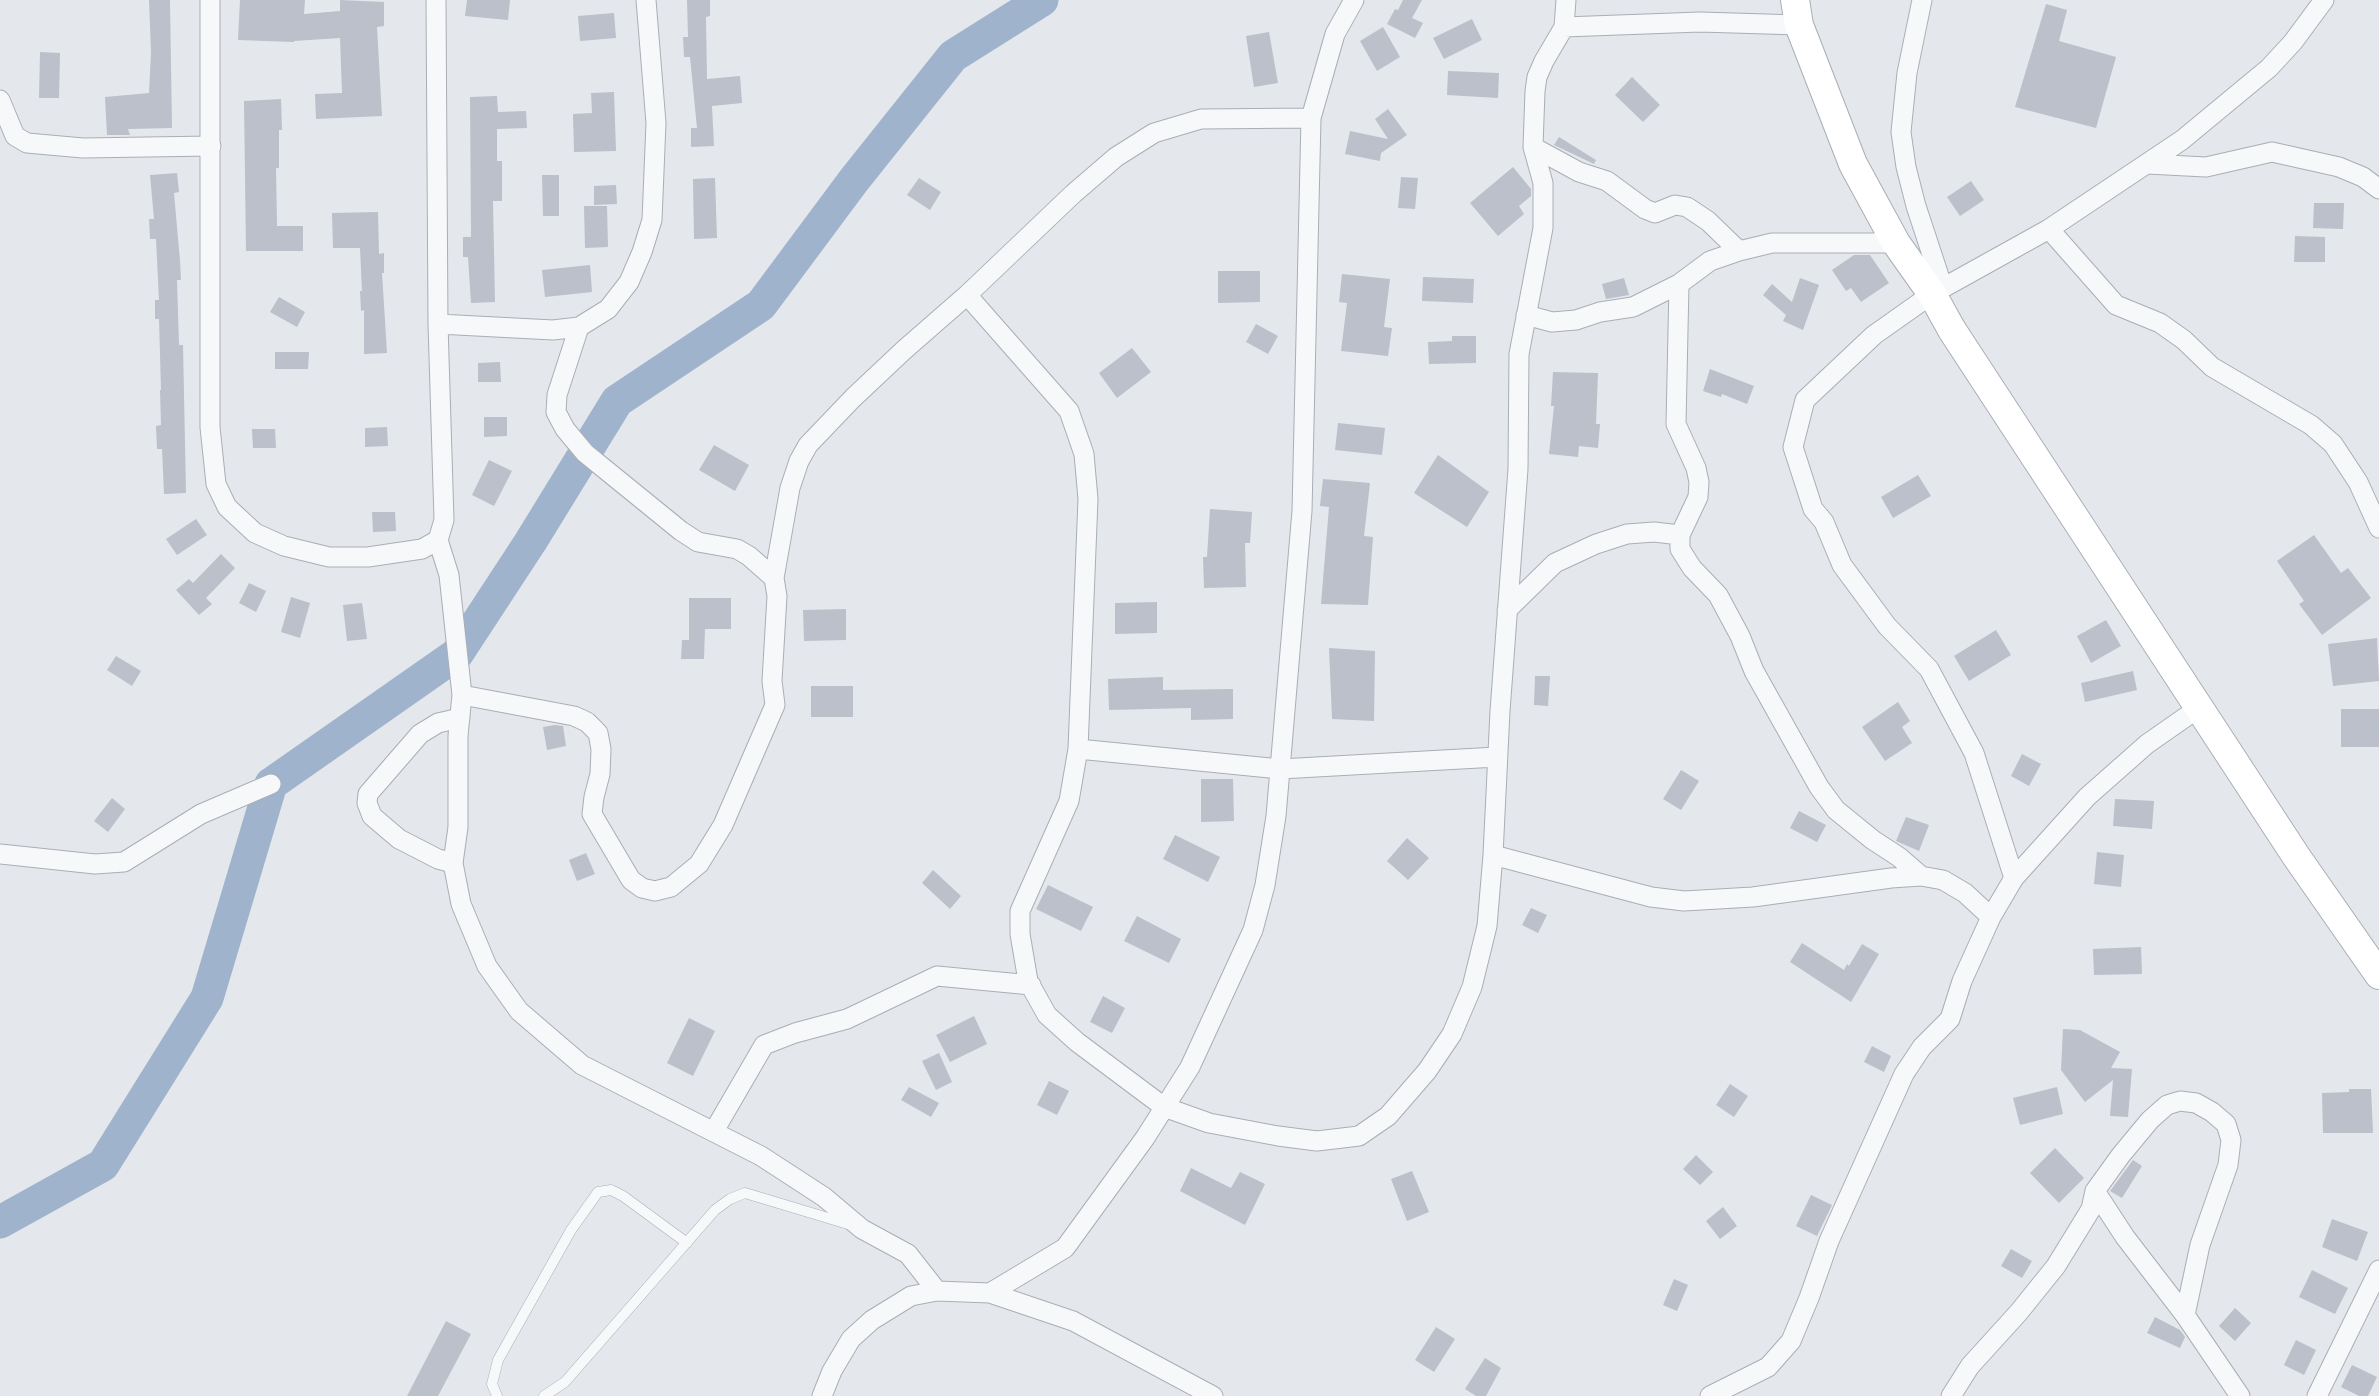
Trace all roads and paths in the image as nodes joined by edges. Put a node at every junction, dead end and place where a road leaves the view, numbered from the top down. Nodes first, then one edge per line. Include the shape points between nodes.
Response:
1 (210, 0) edge
2 (436, 0) edge
3 (646, 0) edge
4 (1354, 0) edge
5 (1566, 0) edge
6 (1922, 0) edge
7 (2324, 0) edge
8 (1797, 12) edge
9 (1564, 27) junction
10 (0, 100) edge
11 (1311, 118) junction
12 (211, 146) junction
13 (1533, 147) junction
14 (2147, 164) junction
15 (2379, 189) edge
16 (2049, 229) junction
17 (1896, 243) junction
18 (1739, 251) junction
19 (1679, 284) junction
20 (1938, 291) junction
21 (967, 295) junction
22 (1526, 315) junction
23 (438, 324) junction
24 (579, 327) junction
25 (2358, 482) junction
26 (2379, 488) edge
27 (2379, 528) edge
28 (1680, 535) junction
29 (438, 540) junction
30 (774, 578) junction
31 (1507, 610) junction
32 (462, 695) junction
33 (2200, 707) junction
34 (460, 718) junction
35 (1078, 749) junction
36 (1497, 757) junction
37 (1280, 769) junction
38 (271, 784) dead end
39 (0, 854) edge
40 (1493, 855) junction
41 (453, 863) junction
42 (1921, 876) junction
43 (2014, 878) junction
44 (1991, 917) junction
45 (2377, 969) edge
46 (1031, 985) junction
47 (1164, 1107) junction
48 (714, 1131) junction
49 (2095, 1191) junction
50 (862, 1228) junction
51 (687, 1243) junction
52 (2379, 1270) edge
53 (937, 1292) junction
54 (990, 1293) junction
55 (2185, 1315) junction
56 (497, 1396) edge
57 (544, 1396) edge
58 (822, 1396) edge
59 (1213, 1396) edge
60 (1710, 1396) edge
61 (1951, 1396) edge
62 (2241, 1396) edge
63 (2317, 1396) edge

1 - 12 street
2 - 23 street
3 - 24 street via 656,123 652,220 629,282 608,309
4 - 11 street via 1335,34
5 - 9 street
6 - 20 street via 1900,132
7 - 14 street via 2269,68
8 - 9 street via 1700,22
8 - 17 street via 1853,164
9 - 13 street via 1537,77
10 - 12 street via 15,136 27,143 83,148
11 - 21 street via 1200,118 1154,133 1116,157 1073,194
11 - 37 street via 1302,511
12 - 29 street via 210,427 216,484 227,508 255,533 329,557 403,554
13 - 18 street via 1606,181 1654,213 1675,205 1687,207
13 - 22 street via 1543,183 1544,228
14 - 15 street via 2206,167 2272,152 2339,167
14 - 16 street
16 - 20 street
16 - 25 street via 2116,305 2160,323 2212,366 2311,425 2333,444
17 - 18 street via 1772,243
17 - 20 street
18 - 19 street via 1710,261
19 - 22 street via 1633,307 1576,320 1552,322
19 - 28 street via 1676,424 1699,482 1698,497
20 - 33 street via 1952,330
20 - 43 street via 1874,335 1805,400 1793,447 1813,509 1824,522 1842,565 1887,626 1929,669 1974,753
21 - 30 street via 808,445 790,488
21 - 35 street via 1069,411 1084,454 1088,499
22 - 31 street via 1519,354 1518,469
23 - 24 street via 552,330
23 - 29 street via 445,497
24 - 30 street via 557,395 556,412 565,429 585,453 681,531 698,542 737,549
25 - 26 street
25 - 27 street
28 - 31 street via 1627,534 1596,544 1555,563
28 - 42 street via 1680,549 1718,595 1754,671 1819,787 1836,810
29 - 32 street via 449,575
30 - 32 street via 775,705 723,825 699,863 671,887 655,891 631,880 592,814 601,749 598,733 587,722
31 - 36 street
32 - 34 street
33 - 43 street via 2147,744 2087,797
33 - 45 street via 2296,856
34 - 41 street
34 - 41 street via 438,723 420,734 368,794 367,803 372,816 399,839
35 - 37 street
35 - 46 street via 1069,801 1020,911
36 - 37 street
36 - 40 street
37 - 47 street via 1265,885 1253,930 1190,1067
38 - 39 street via 201,814 124,862 95,864
40 - 42 street via 1651,897 1684,901
40 - 47 street via 1487,926 1472,987 1452,1034 1388,1116 1359,1136 1317,1141 1209,1123
41 - 48 street via 461,904 487,966 519,1012 582,1065
42 - 44 street via 1943,880
43 - 44 street
44 - 60 street via 1950,1019 1922,1046 1904,1074 1837,1221 1791,1341 1768,1367
46 - 47 street via 1047,1014 1077,1042
46 - 48 street via 937,976 847,1019 764,1045
47 - 54 street via 1065,1248
48 - 50 street via 824,1197
49 - 55 street
49 - 55 street via 2128,1146 2167,1105 2196,1103 2227,1124 2231,1140 2228,1166 2200,1245
49 - 61 street via 2091,1209 2056,1266 1970,1366
50 - 51 lane via 745,1193 715,1210
50 - 53 street via 908,1255
51 - 56 lane via 624,1196 598,1192 571,1230 498,1360 492,1384
51 - 57 lane via 565,1382
52 - 63 street
53 - 54 street
53 - 58 street via 911,1296 872,1320 851,1339
54 - 59 street via 1073,1321
55 - 62 street

